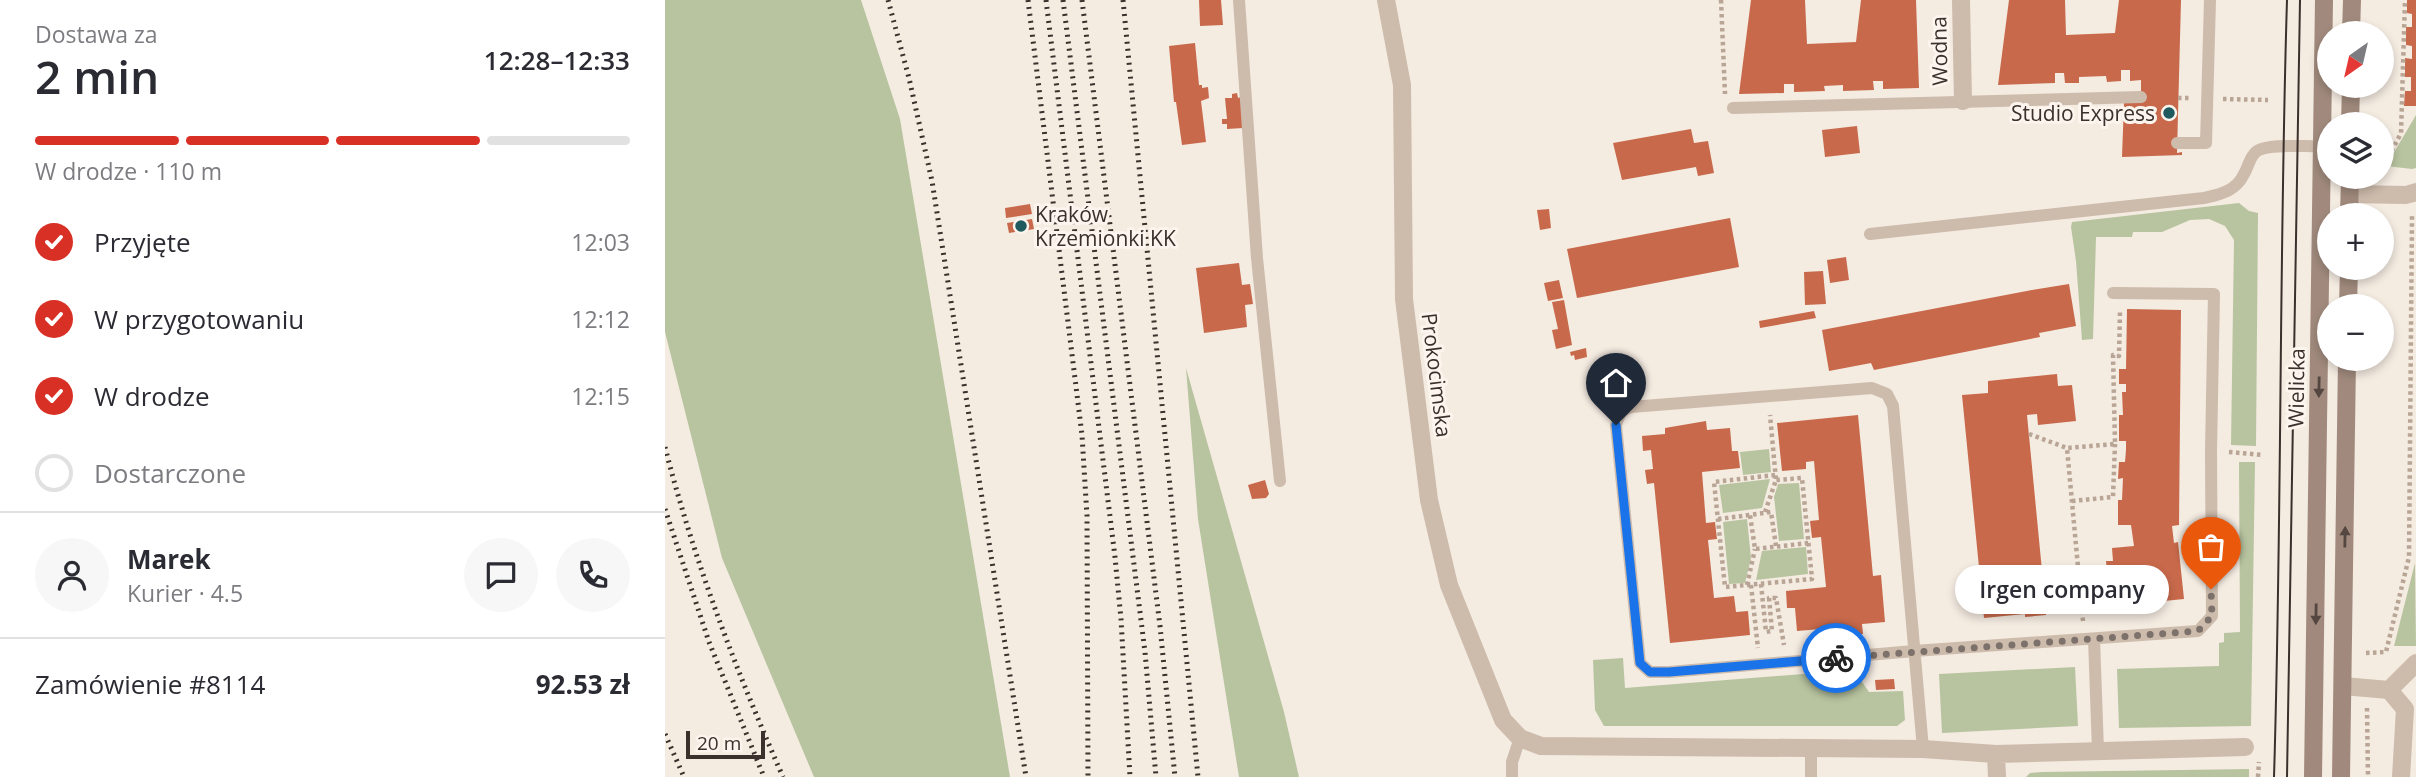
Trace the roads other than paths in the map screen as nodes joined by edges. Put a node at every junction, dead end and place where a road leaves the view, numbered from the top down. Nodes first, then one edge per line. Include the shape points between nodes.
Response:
1 (1239, 0) edge
2 (1386, 0) edge
3 (1961, 0) edge
4 (2210, 0) edge
5 (2324, 0) edge
6 (2352, 0) edge
7 (2351, 21) edge
8 (2141, 97) dead end
9 (1963, 101) junction
10 (1733, 108) road end
11 (2322, 112) edge
12 (2176, 142) dead end
13 (2317, 146) edge
14 (2321, 189) edge
15 (2369, 189) edge
16 (2416, 192) edge
17 (1870, 234) dead end
18 (2117, 293) road end
19 (2347, 371) edge
20 (1280, 481) dead end
21 (2089, 639) junction
22 (1914, 651) junction
23 (2416, 663) edge
24 (2343, 686) junction
25 (2389, 690) junction
26 (1520, 738) junction
27 (2245, 747) dead end
28 (1811, 750) junction
29 (1923, 750) junction
30 (2098, 751) junction
31 (1996, 754) junction
32 (1512, 777) edge
33 (1811, 777) edge
34 (1997, 777) edge
35 (2313, 777) edge
36 (2341, 777) edge
37 (2401, 777) edge

1 - 20 lane via 1257,258
2 - 26 street, Prokocimska via 1402,85 1404,299 1429,500 1449,585 1503,720
3 - 9 street, Wodna
4 - 12 lane via 2206,143
5 - 11 main road, Wielicka
6 - 7 main road
8 - 9 lane
9 - 10 lane
13 - 17 lane via 2256,152 2244,176 2228,192 2204,198
14 -> 35 main road, Wielicka
15 - 16 street via 2406,195
18 - 21 lane via 2214,294 2212,616 2198,631
24 -> 19 main road
21 - 22 lane
21 - 30 lane
22 - 22 lane via 1650,672 1640,663 1616,425 1623,410 1872,388 1887,394 1893,407
22 - 29 lane
23 - 25 street
24 - 25 street
24 - 36 main road
25 - 37 street via 2405,709
26 - 28 street via 1541,746
26 - 32 lane
27 - 30 street
28 - 29 street
28 - 33 lane
29 - 31 street
30 - 31 street
31 - 34 street

